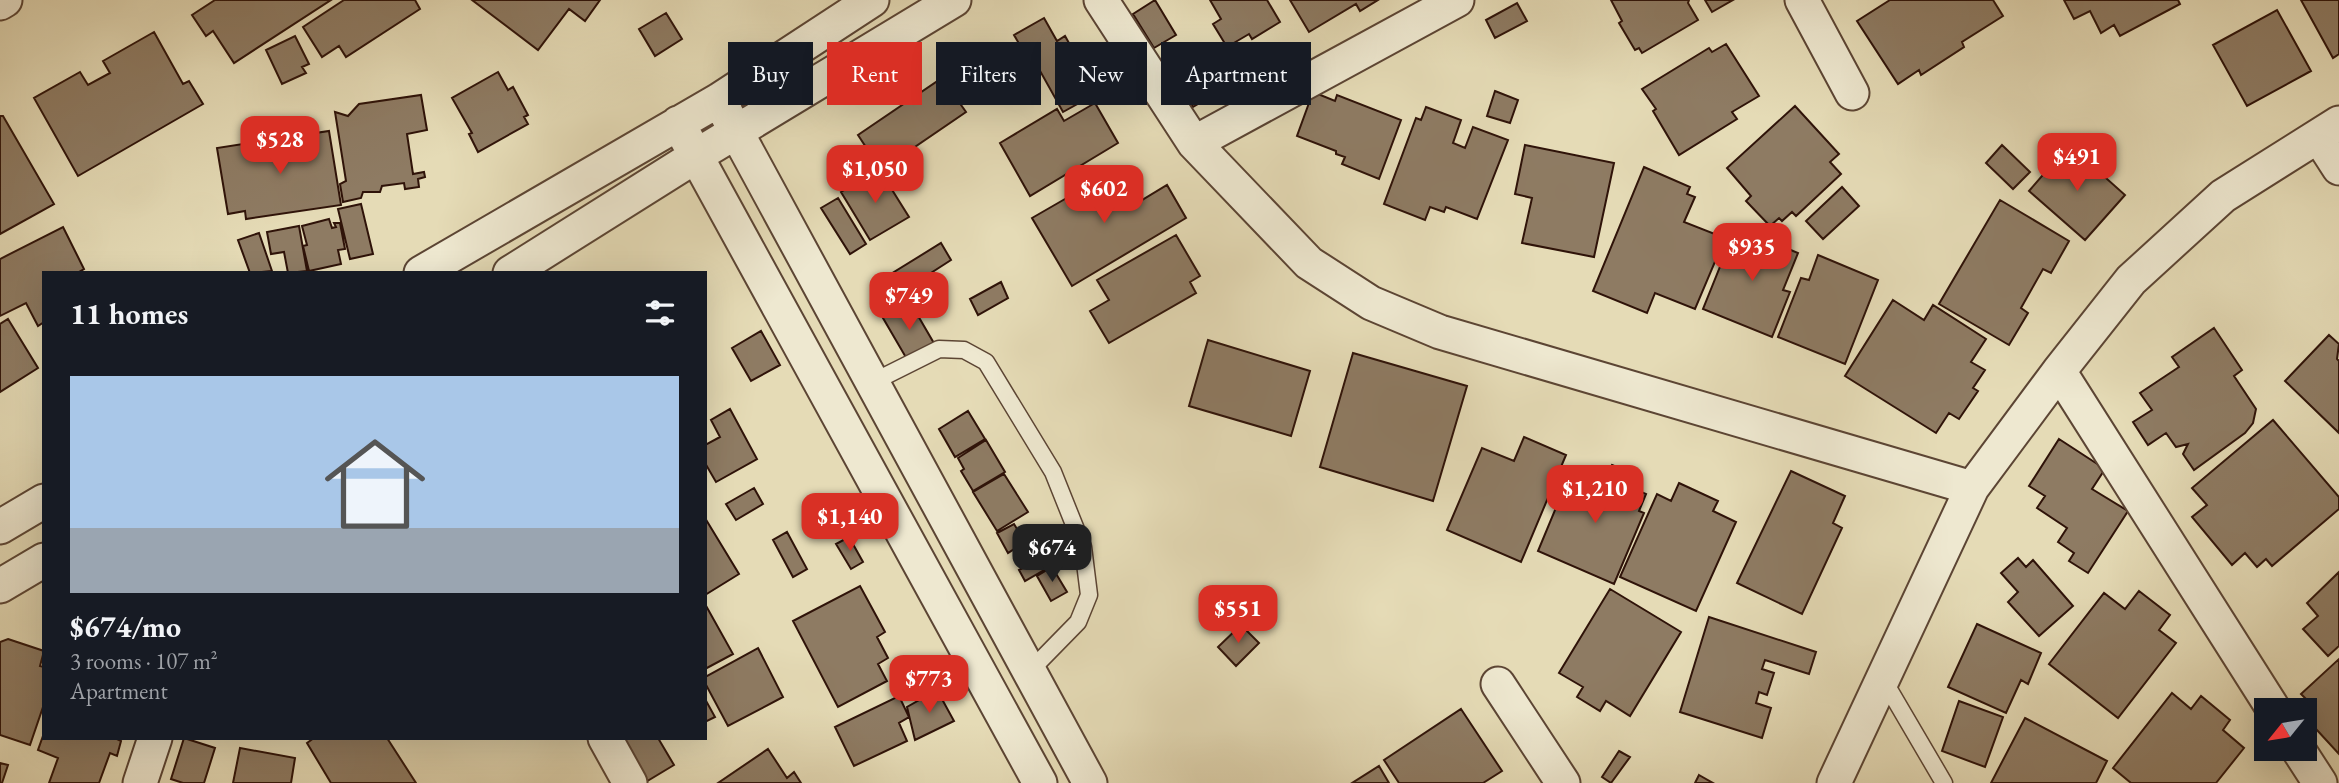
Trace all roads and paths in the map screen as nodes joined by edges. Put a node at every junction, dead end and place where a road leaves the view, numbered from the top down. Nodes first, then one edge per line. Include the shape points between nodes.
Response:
1 (5, 0) edge
2 (872, 0) edge
3 (954, 0) edge
4 (1101, 0) edge
5 (1457, 0) edge
6 (1802, 0) edge
7 (0, 3) edge
8 (1852, 93) dead end
9 (719, 100) junction
10 (678, 123) junction
11 (2329, 130) edge
12 (738, 132) junction
13 (1194, 143) junction
14 (696, 156) junction
15 (2339, 168) edge
16 (424, 271) edge
17 (513, 271) edge
18 (2059, 371) junction
19 (873, 382) junction
20 (1972, 488) junction
21 (42, 502) edge
22 (0, 527) edge
23 (42, 561) edge
24 (0, 586) edge
25 (1031, 670) junction
26 (1883, 679) junction
27 (1498, 684) dead end
28 (2266, 698) edge
29 (154, 740) edge
30 (606, 740) edge
31 (2306, 761) edge
32 (140, 783) edge
33 (630, 783) edge
34 (1040, 783) edge
35 (1090, 783) edge
36 (1563, 783) edge
37 (1834, 783) edge
38 (1944, 783) edge
39 (2320, 783) edge

1 - 7 street
2 - 9 street
3 - 12 street
4 - 13 street
5 - 13 street
6 - 8 street
9 - 10 street
9 - 12 street
10 - 14 street
10 - 16 street
11 - 15 street
11 - 18 street via 2223,195 2131,280
12 - 14 street
12 - 19 street
13 - 20 street via 1309,263 1371,303 1440,332
14 - 17 street
14 - 34 street
18 - 20 street
18 - 28 street
19 - 25 street
19 - 25 lane via 939,349 964,350 986,362 1053,472 1083,547 1089,595 1078,622
20 - 26 street
21 - 22 street
23 - 24 street
25 - 35 street
26 - 37 street
26 - 38 lane
27 - 36 street
29 - 32 street
30 - 33 street
31 - 39 street

